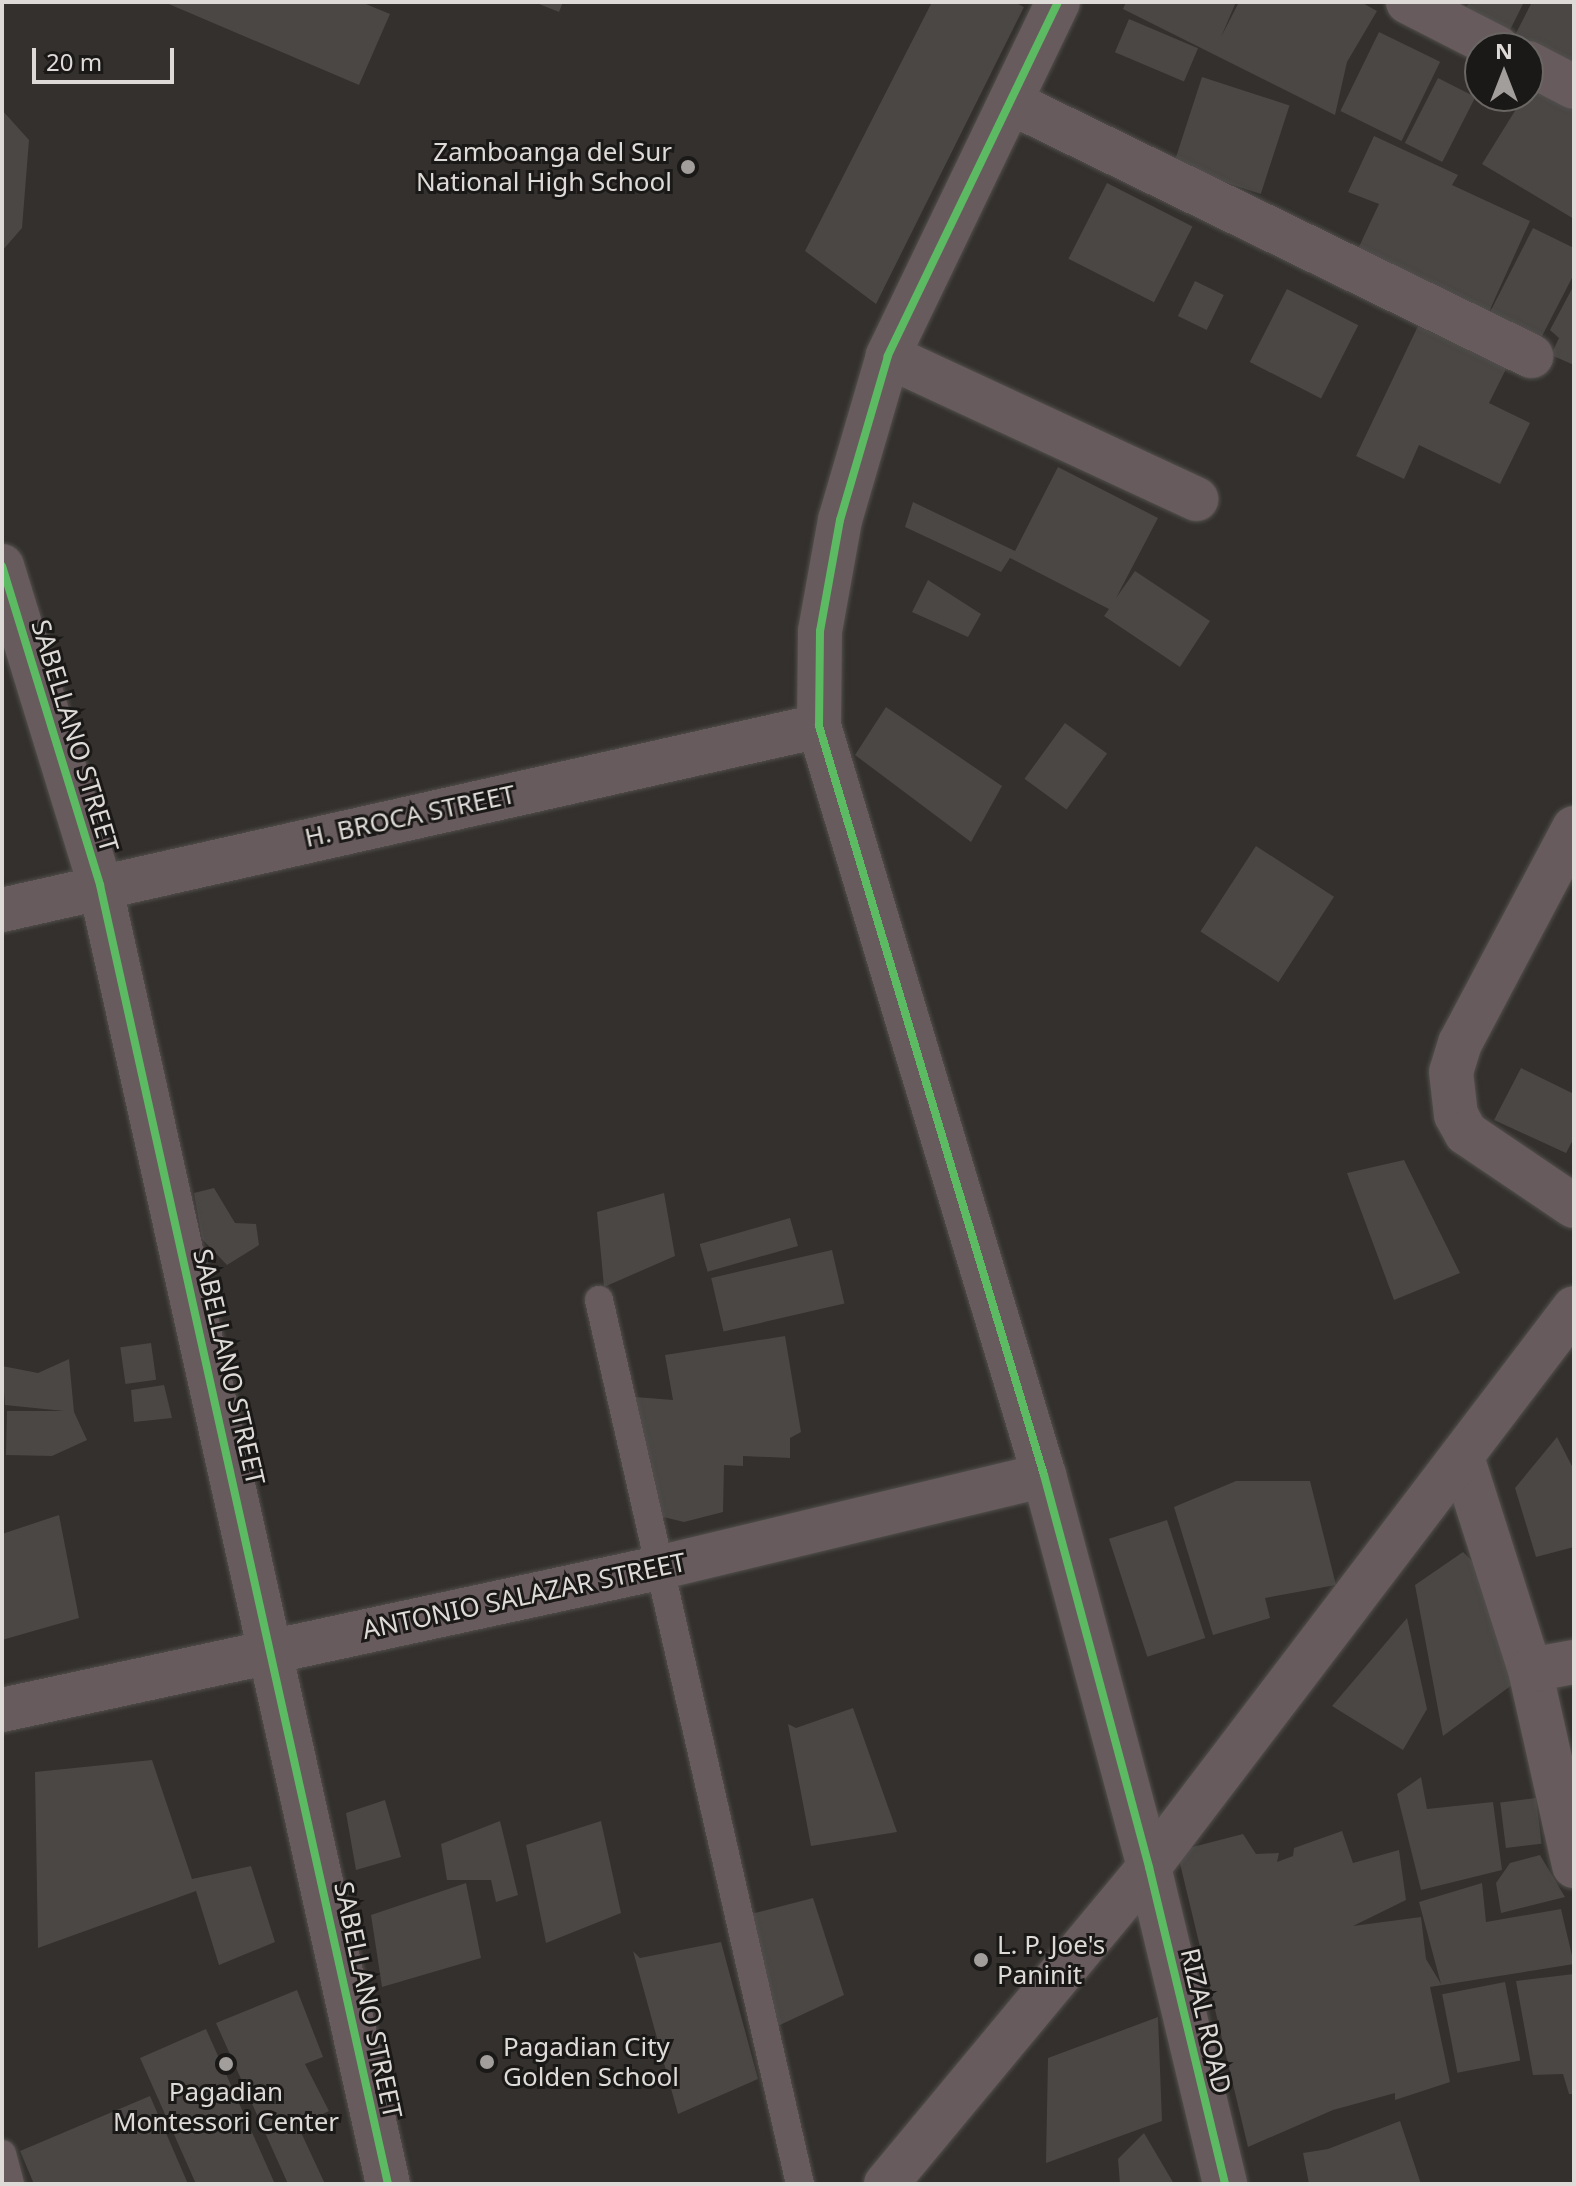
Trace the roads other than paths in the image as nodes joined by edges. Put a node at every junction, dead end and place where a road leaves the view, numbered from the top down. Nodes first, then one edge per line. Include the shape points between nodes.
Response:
1 (1058, 2) edge
2 (1408, 2) edge
3 (1467, 32) edge
4 (1544, 71) edge
5 (1574, 87) edge
6 (1010, 102) junction
7 (888, 356) junction
8 (1531, 356) dead end
9 (1196, 499) dead end
10 (2, 566) edge
11 (819, 726) junction
12 (1574, 828) edge
13 (100, 885) junction
14 (2, 910) edge
15 (1574, 1206) edge
16 (599, 1300) dead end
17 (1574, 1308) edge
18 (1462, 1457) junction
19 (1044, 1475) junction
20 (658, 1568) junction
21 (272, 1651) junction
22 (1574, 1662) edge
23 (1530, 1670) junction
24 (2, 1710) edge
25 (1574, 1866) edge
26 (1149, 1867) junction
27 (2, 2154) edge
28 (10, 2184) edge
29 (388, 2184) edge
30 (800, 2184) edge
31 (886, 2184) edge
32 (1225, 2184) edge

1 - 6 street, RIZAL ROAD
2 - 3 street
4 - 5 street
6 - 7 street, RIZAL ROAD
6 - 8 street
7 - 9 street
7 - 11 street, RIZAL ROAD via 840,520 820,631
10 - 13 street, SABELLANO STREET
11 - 13 street, H. BROCA STREET
11 - 19 street, RIZAL ROAD
12 - 15 street via 1460,1043 1451,1091 1466,1133
13 - 14 street, H. BROCA STREET
13 - 21 street, SABELLANO STREET
16 - 20 lane
17 - 18 street
18 - 23 street
18 - 26 street
19 - 20 street, ANTONIO SALAZAR STREET
19 - 26 street, RIZAL ROAD
20 - 21 street, ANTONIO SALAZAR STREET
20 - 30 lane
21 - 24 street, ANTONIO SALAZAR STREET
21 - 29 street, SABELLANO STREET
22 - 23 street
23 - 25 street
26 - 31 street
26 - 32 street, RIZAL ROAD
27 - 28 lane

